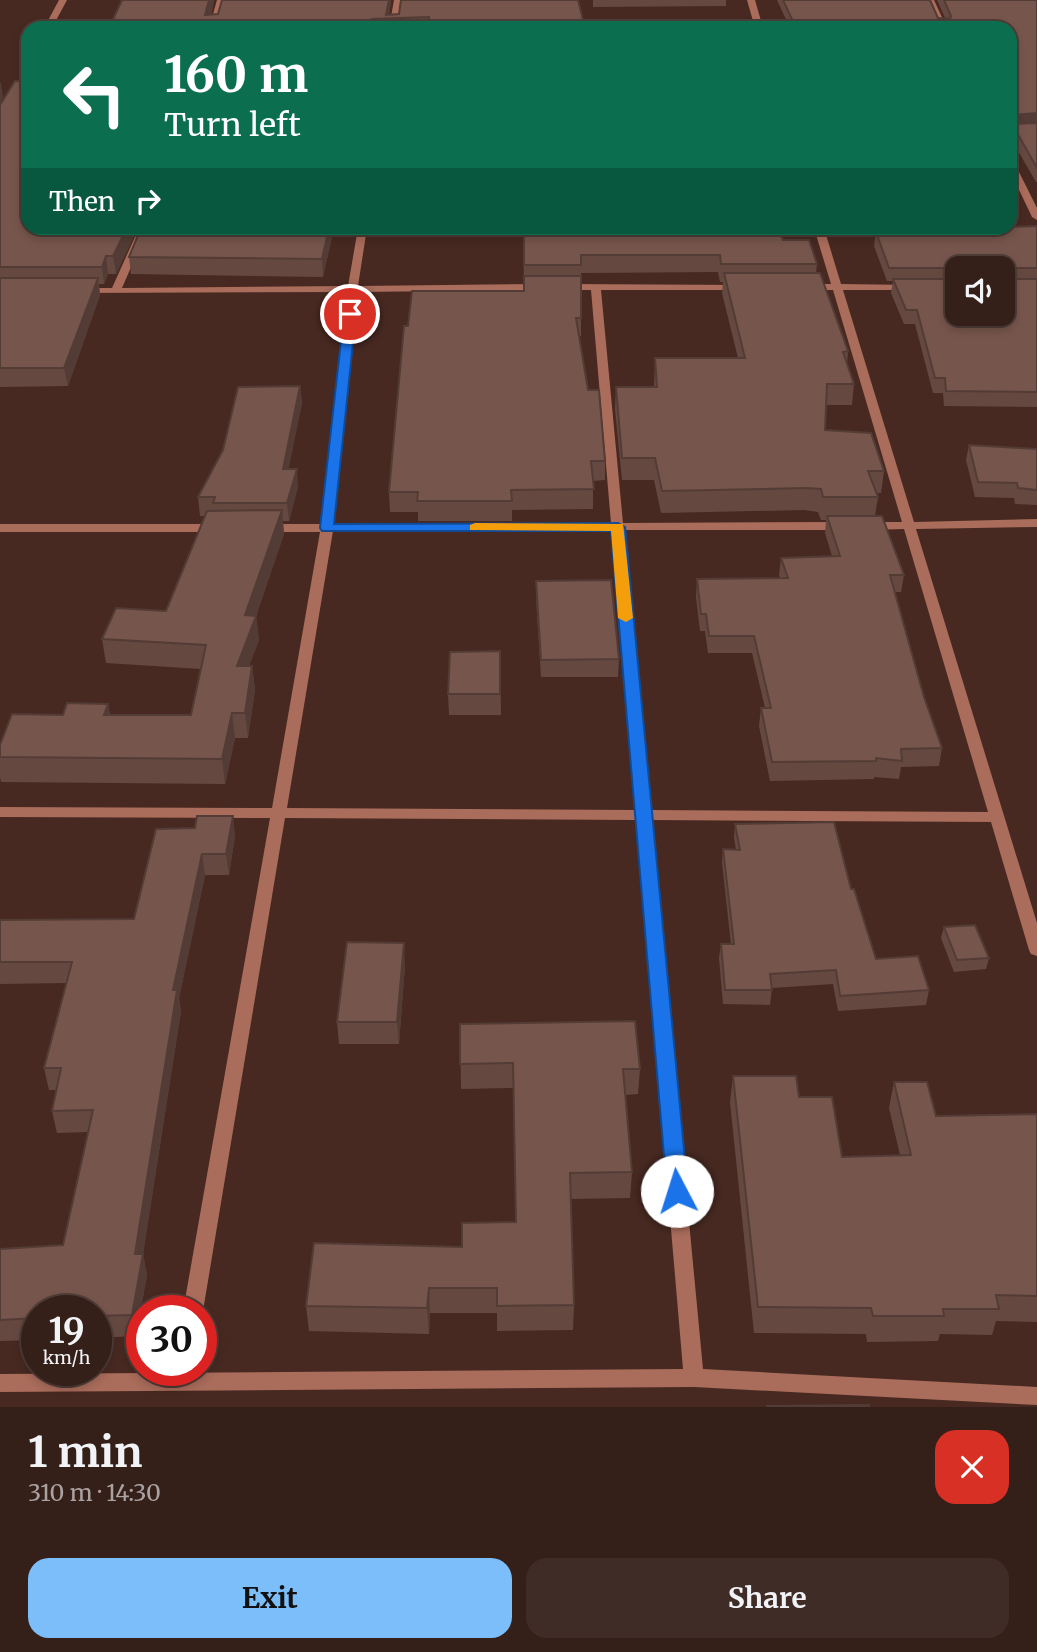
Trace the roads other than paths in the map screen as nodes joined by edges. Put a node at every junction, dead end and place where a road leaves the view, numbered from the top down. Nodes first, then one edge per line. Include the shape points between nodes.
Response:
1 (63, 0) edge
2 (221, 0) edge
3 (398, 0) edge
4 (751, 0) edge
5 (930, 0) edge
6 (52, 21) edge
7 (215, 21) edge
8 (394, 21) edge
9 (757, 21) edge
10 (940, 21) edge
11 (1017, 176) edge
12 (1037, 217) edge
13 (140, 235) edge
14 (361, 235) edge
15 (821, 235) edge
16 (596, 287) junction
17 (757, 287) edge
18 (797, 287) edge
19 (837, 287) junction
20 (917, 287) edge
21 (353, 288) junction
22 (65, 290) edge
23 (116, 291) junction
24 (1037, 523) edge
25 (909, 526) junction
26 (618, 527) junction
27 (0, 528) edge
28 (231, 528) edge
29 (258, 528) edge
30 (327, 528) junction
31 (0, 812) edge
32 (277, 814) junction
33 (643, 815) junction
34 (997, 817) junction
35 (1037, 950) edge
36 (196, 1295) edge
37 (217, 1376) edge
38 (126, 1378) edge
39 (694, 1378) junction
40 (0, 1383) edge
41 (1037, 1396) edge

1 - 6 street
2 - 7 street
3 - 8 street
4 - 9 street
5 - 10 street
11 - 12 street
13 - 23 street
14 - 21 street
15 - 19 street
16 - 17 street
16 - 21 street
16 - 26 street
18 - 19 street
19 - 20 street
19 - 25 street
21 - 23 street
21 - 30 street
22 - 23 street
24 - 25 street
25 - 26 street
25 - 34 street
26 - 30 street
26 - 33 street
27 - 28 street
29 - 30 street
30 - 32 street
31 - 32 street
32 - 33 street
32 - 36 street
33 - 34 street
33 - 39 street
34 - 35 street
37 - 39 street
38 - 40 street
39 - 41 street

